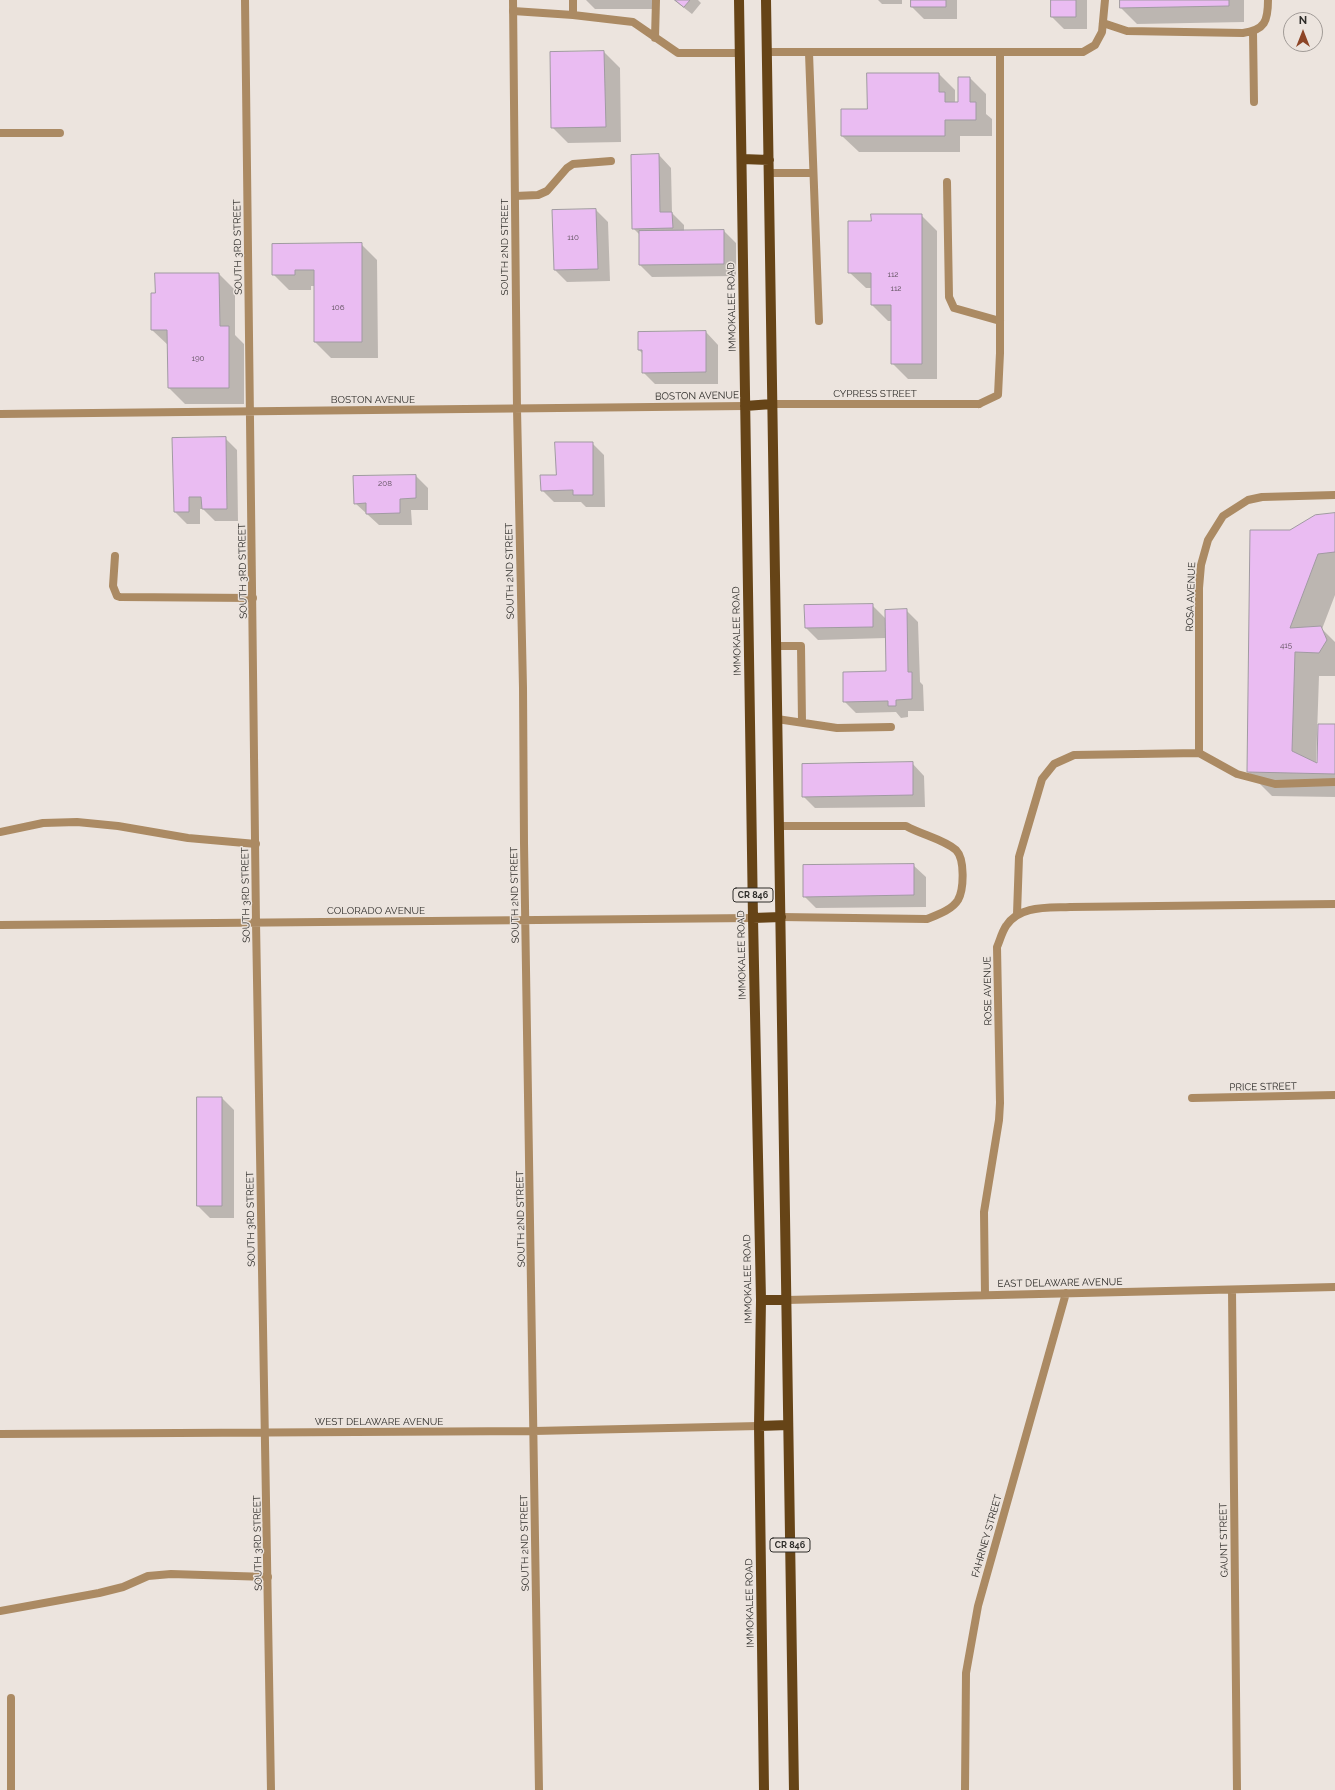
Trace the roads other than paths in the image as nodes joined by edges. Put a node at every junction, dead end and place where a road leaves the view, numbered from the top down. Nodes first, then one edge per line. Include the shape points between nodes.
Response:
1 (245, 0) edge
2 (513, 0) edge
3 (573, 0) edge
4 (656, 0) edge
5 (739, 0) edge
6 (766, 0) edge
7 (1105, 0) edge
8 (1268, 0) edge
9 (513, 11) junction
10 (573, 14) junction
11 (1103, 23) junction
12 (1253, 32) junction
13 (655, 38) junction
14 (767, 52) junction
15 (809, 52) junction
16 (1000, 52) junction
17 (740, 53) junction
18 (1254, 102) dead end
19 (0, 133) edge
20 (60, 133) dead end
21 (742, 159) junction
22 (769, 160) junction
23 (611, 161) dead end
24 (769, 173) junction
25 (813, 173) junction
26 (946, 182) dead end
27 (515, 196) junction
28 (819, 321) dead end
29 (1000, 321) junction
30 (772, 404) junction
31 (745, 406) junction
32 (517, 409) junction
33 (250, 411) junction
34 (0, 414) edge
35 (1335, 494) edge
36 (115, 556) dead end
37 (253, 598) junction
38 (776, 646) junction
39 (777, 719) junction
40 (802, 722) junction
41 (891, 727) dead end
42 (1199, 753) junction
43 (1335, 782) edge
44 (779, 826) junction
45 (0, 832) edge
46 (256, 844) junction
47 (1335, 904) edge
48 (1017, 914) junction
49 (781, 917) junction
50 (753, 918) junction
51 (526, 920) junction
52 (256, 922) junction
53 (0, 925) edge
54 (1335, 1095) edge
55 (1192, 1098) dead end
56 (1335, 1287) edge
57 (1232, 1290) junction
58 (1066, 1293) junction
59 (985, 1295) junction
60 (761, 1300) junction
61 (786, 1300) junction
62 (788, 1425) junction
63 (759, 1426) junction
64 (534, 1431) junction
65 (266, 1433) junction
66 (0, 1434) edge
67 (268, 1577) junction
68 (0, 1611) edge
69 (11, 1698) dead end
70 (11, 1790) edge
71 (271, 1790) edge
72 (539, 1790) edge
73 (764, 1790) edge
74 (794, 1790) edge
75 (965, 1790) edge
76 (1237, 1790) edge

1 - 33 street, SOUTH 3RD STREET
2 - 9 street, SOUTH 2ND STREET
3 - 10 street
4 - 13 street
5 - 17 main road, IMMOKALEE ROAD / CR 846
6 - 14 main road, CR 846
7 - 11 street
8 - 12 street via 1268,14 1263,25
9 - 10 street
9 - 27 street, SOUTH 2ND STREET
10 - 13 street via 633,22
11 - 12 street via 1127,31
11 - 16 street via 1102,32 1095,45 1083,52
12 - 18 street
13 - 17 street via 678,53
14 - 15 street
14 - 22 main road, CR 846
15 - 16 street
15 - 25 street
16 - 29 street
17 - 21 main road, IMMOKALEE ROAD / CR 846
19 - 20 street
21 - 22 main road
21 - 31 main road, IMMOKALEE ROAD / CR 846
22 - 24 main road, CR 846
23 - 27 street via 573,164 547,191 538,196
24 - 25 street
24 - 30 main road, CR 846
25 - 28 street
26 - 29 street via 948,297 954,308
27 - 32 street, SOUTH 2ND STREET
29 - 30 street, CYPRESS STREET via 998,395 979,404
30 - 31 main road
30 - 38 main road, CR 846
31 - 32 street, BOSTON AVENUE
31 - 50 main road, IMMOKALEE ROAD / CR 846
32 - 33 street, BOSTON AVENUE
32 - 51 street, SOUTH 2ND STREET
33 - 34 street, BOSTON AVENUE
33 - 37 street, SOUTH 3RD STREET
35 - 42 street, ROSA AVENUE via 1262,497 1248,500 1223,516 1208,540 1200,565
36 - 37 street via 113,586 120,597
37 - 46 street, SOUTH 3RD STREET
38 - 39 main road, CR 846
38 - 40 street via 801,646
39 - 40 street
39 - 44 main road, CR 846
40 - 41 street via 837,728
42 - 43 street via 1237,774 1275,784
42 - 48 street via 1074,755 1054,764 1042,780 1019,857
44 - 49 main road, CR 846
44 - 49 street via 906,826 942,841 957,851 962,861 963,879 958,900 942,914 927,918
45 - 46 street via 43,823 77,822 188,838
46 - 52 street, SOUTH 3RD STREET
47 - 48 street via 1070,907 1032,909
48 - 59 street, ROSE AVENUE via 1006,926 997,947 1000,1103 984,1212
49 - 50 main road
49 - 61 main road, CR 846
50 - 51 street, COLORADO AVENUE
50 - 60 main road, IMMOKALEE ROAD / CR 846
51 - 52 street, COLORADO AVENUE
51 - 64 street, SOUTH 2ND STREET
52 - 53 street, COLORADO AVENUE
52 - 65 street, SOUTH 3RD STREET
54 - 55 street, PRICE STREET
56 - 57 street, EAST DELAWARE AVENUE
57 - 58 street, EAST DELAWARE AVENUE
57 - 76 street, GAUNT STREET
58 - 59 street, EAST DELAWARE AVENUE
58 - 75 street, FAHRNEY STREET via 976,1614 966,1673
59 - 61 street, EAST DELAWARE AVENUE
60 - 61 main road
60 - 63 main road, IMMOKALEE ROAD / CR 846
61 - 62 main road, CR 846
62 - 63 main road
62 - 74 main road, CR 846
63 - 64 street, WEST DELAWARE AVENUE
63 - 73 main road, IMMOKALEE ROAD / CR 846
64 - 65 street, WEST DELAWARE AVENUE
64 - 72 street, SOUTH 2ND STREET
65 - 66 street, WEST DELAWARE AVENUE
65 - 67 street, SOUTH 3RD STREET
67 - 68 street via 171,1574 148,1576 124,1587 99,1593
67 - 71 street, SOUTH 3RD STREET
69 - 70 street

